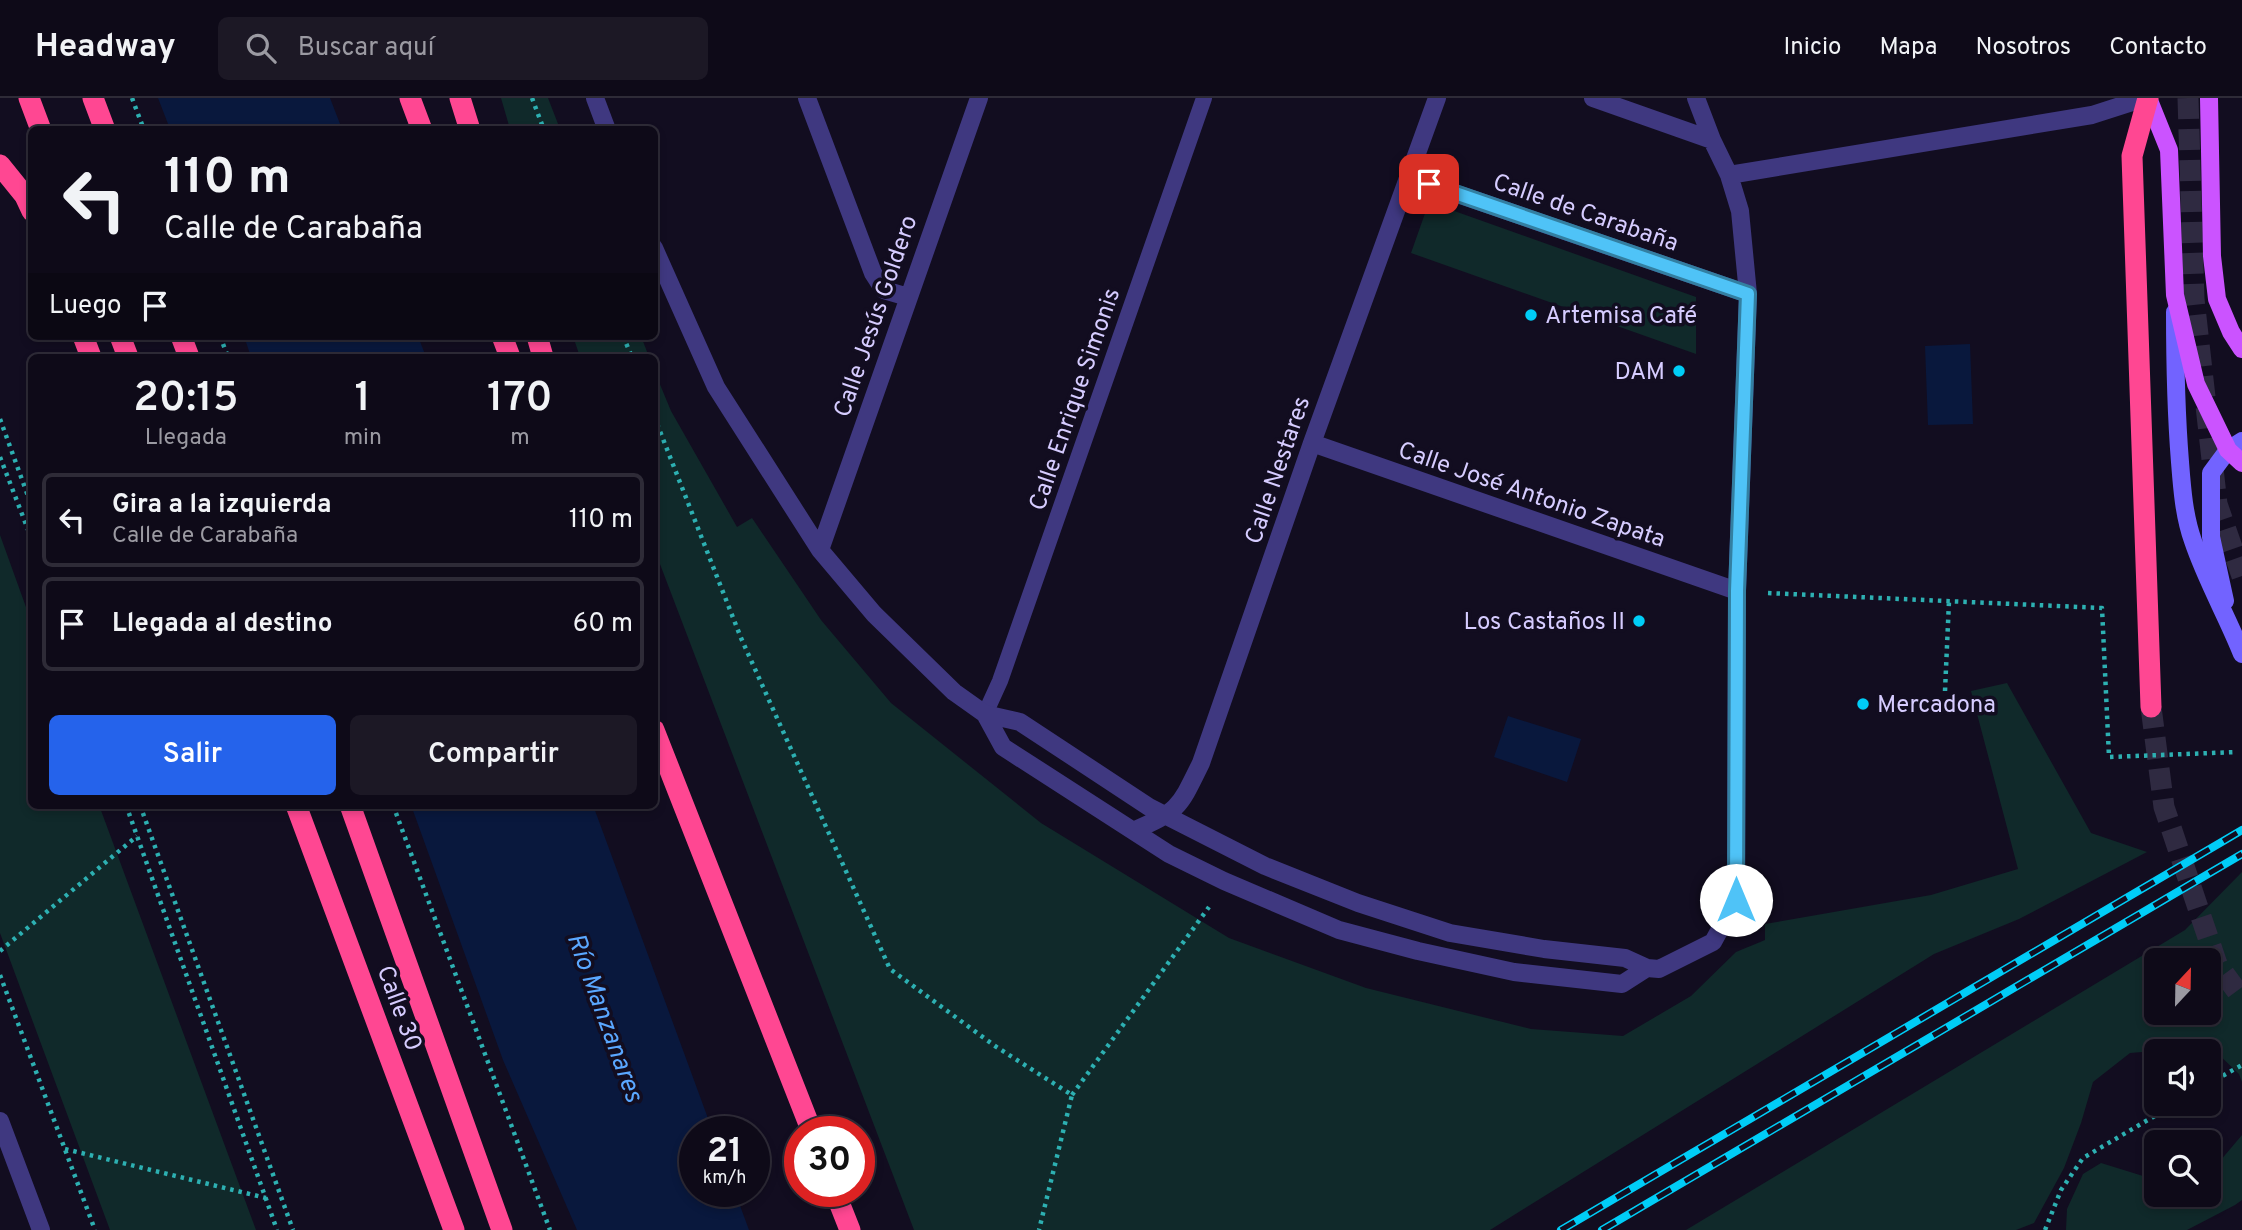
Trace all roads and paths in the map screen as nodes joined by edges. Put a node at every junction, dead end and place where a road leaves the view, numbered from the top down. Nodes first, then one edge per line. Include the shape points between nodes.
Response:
1 (29, 98) edge
2 (93, 98) edge
3 (132, 98) edge
4 (410, 98) edge
5 (460, 98) edge
6 (532, 98) edge
7 (595, 98) edge
8 (807, 98) edge
9 (979, 98) edge
10 (1204, 98) edge
11 (1437, 98) edge
12 (1593, 98) edge
13 (1696, 98) edge
14 (2147, 98) edge
15 (2209, 98) edge
16 (40, 126) edge
17 (104, 126) edge
18 (142, 126) edge
19 (420, 126) edge
20 (469, 126) edge
21 (542, 126) edge
22 (606, 126) edge
23 (1712, 141) junction
24 (0, 165) edge
25 (1730, 175) junction
26 (1408, 177) junction
27 (28, 202) edge
28 (658, 257) edge
29 (1748, 294) junction
30 (2175, 295) junction
31 (908, 297) junction
32 (2242, 349) edge
33 (0, 419) edge
34 (658, 426) edge
35 (1311, 443) junction
36 (2237, 451) edge
37 (0, 457) edge
38 (28, 496) edge
39 (28, 530) edge
40 (820, 550) junction
41 (1737, 591) junction
42 (1768, 593) dead end
43 (1949, 601) junction
44 (2102, 608) dead end
45 (2231, 625) junction
46 (2242, 654) edge
47 (1945, 691) dead end
48 (2151, 707) tunnel mouth
49 (985, 714) junction
50 (658, 740) edge
51 (127, 809) edge
52 (140, 809) edge
53 (297, 809) edge
54 (351, 809) edge
55 (394, 809) edge
56 (1167, 816) junction
57 (1133, 831) junction
58 (137, 836) junction
59 (1209, 906) dead end
60 (0, 951) edge
61 (1647, 968) junction
62 (0, 975) edge
63 (2242, 1065) edge
64 (2221, 1077) edge
65 (1072, 1095) junction
66 (806, 1116) edge
67 (2155, 1116) edge
68 (0, 1121) edge
69 (64, 1149) junction
70 (266, 1198) junction
71 (841, 1207) edge
72 (41, 1230) edge
73 (95, 1230) edge
74 (277, 1230) edge
75 (293, 1230) edge
76 (454, 1230) edge
77 (502, 1230) edge
78 (550, 1230) edge
79 (850, 1230) edge
80 (1039, 1230) edge
81 (2045, 1230) edge

1 - 16 highway
2 - 17 highway
3 - 18 path
4 - 19 highway
5 - 20 highway
6 - 21 path
7 - 22 street
8 - 31 street via 873,272 884,290
9 - 31 street, Calle Jesús Goldero
10 - 49 lane, Calle Enrique Simonis
11 - 26 street, Calle Nestares
12 - 23 street
13 - 23 street
14 - 25 street via 2092,115
14 - 30 main road via 2169,150
14 - 48 highway via 2132,156
15 - 32 main road via 2217,299
23 - 25 street
24 - 27 highway
25 - 29 street via 1740,211
26 - 29 street, Calle de Carabaña
26 - 35 street, Calle Nestares
28 - 40 street via 716,387
29 - 41 street
30 - 36 main road via 2196,384
30 - 45 main road via 2183,493 2192,539
31 - 40 street, Calle Jesús Goldero
33 - 38 path
34 - 65 path via 741,638 890,969 995,1046
35 - 41 street, Calle José Antonio Zapata
35 - 56 street, Calle Nestares via 1201,763 1182,801
36 - 45 main road via 2211,473 2211,537
37 - 39 path
40 - 49 street via 874,614 954,692
41 - 61 street via 1736,900 1713,942 1659,969
42 - 43 path
43 - 44 path
43 - 47 path
45 - 46 main road
49 - 56 street via 1020,722
49 - 57 street via 1003,747
50 - 66 highway
51 - 58 path
52 - 75 path
53 - 76 highway, Calle 30
54 - 77 highway
55 - 78 path
56 - 57 street, Calle Nestares
56 - 61 street via 1265,866 1450,933 1625,958
57 - 61 street via 1213,876 1339,930 1514,972 1622,984
58 - 60 path
58 - 70 path
59 - 65 path
62 - 69 path
63 - 64 path
65 - 80 path
67 - 81 path via 2083,1158 2061,1190
68 - 72 street
69 - 70 path
69 - 73 path
70 - 74 path
71 - 79 highway

